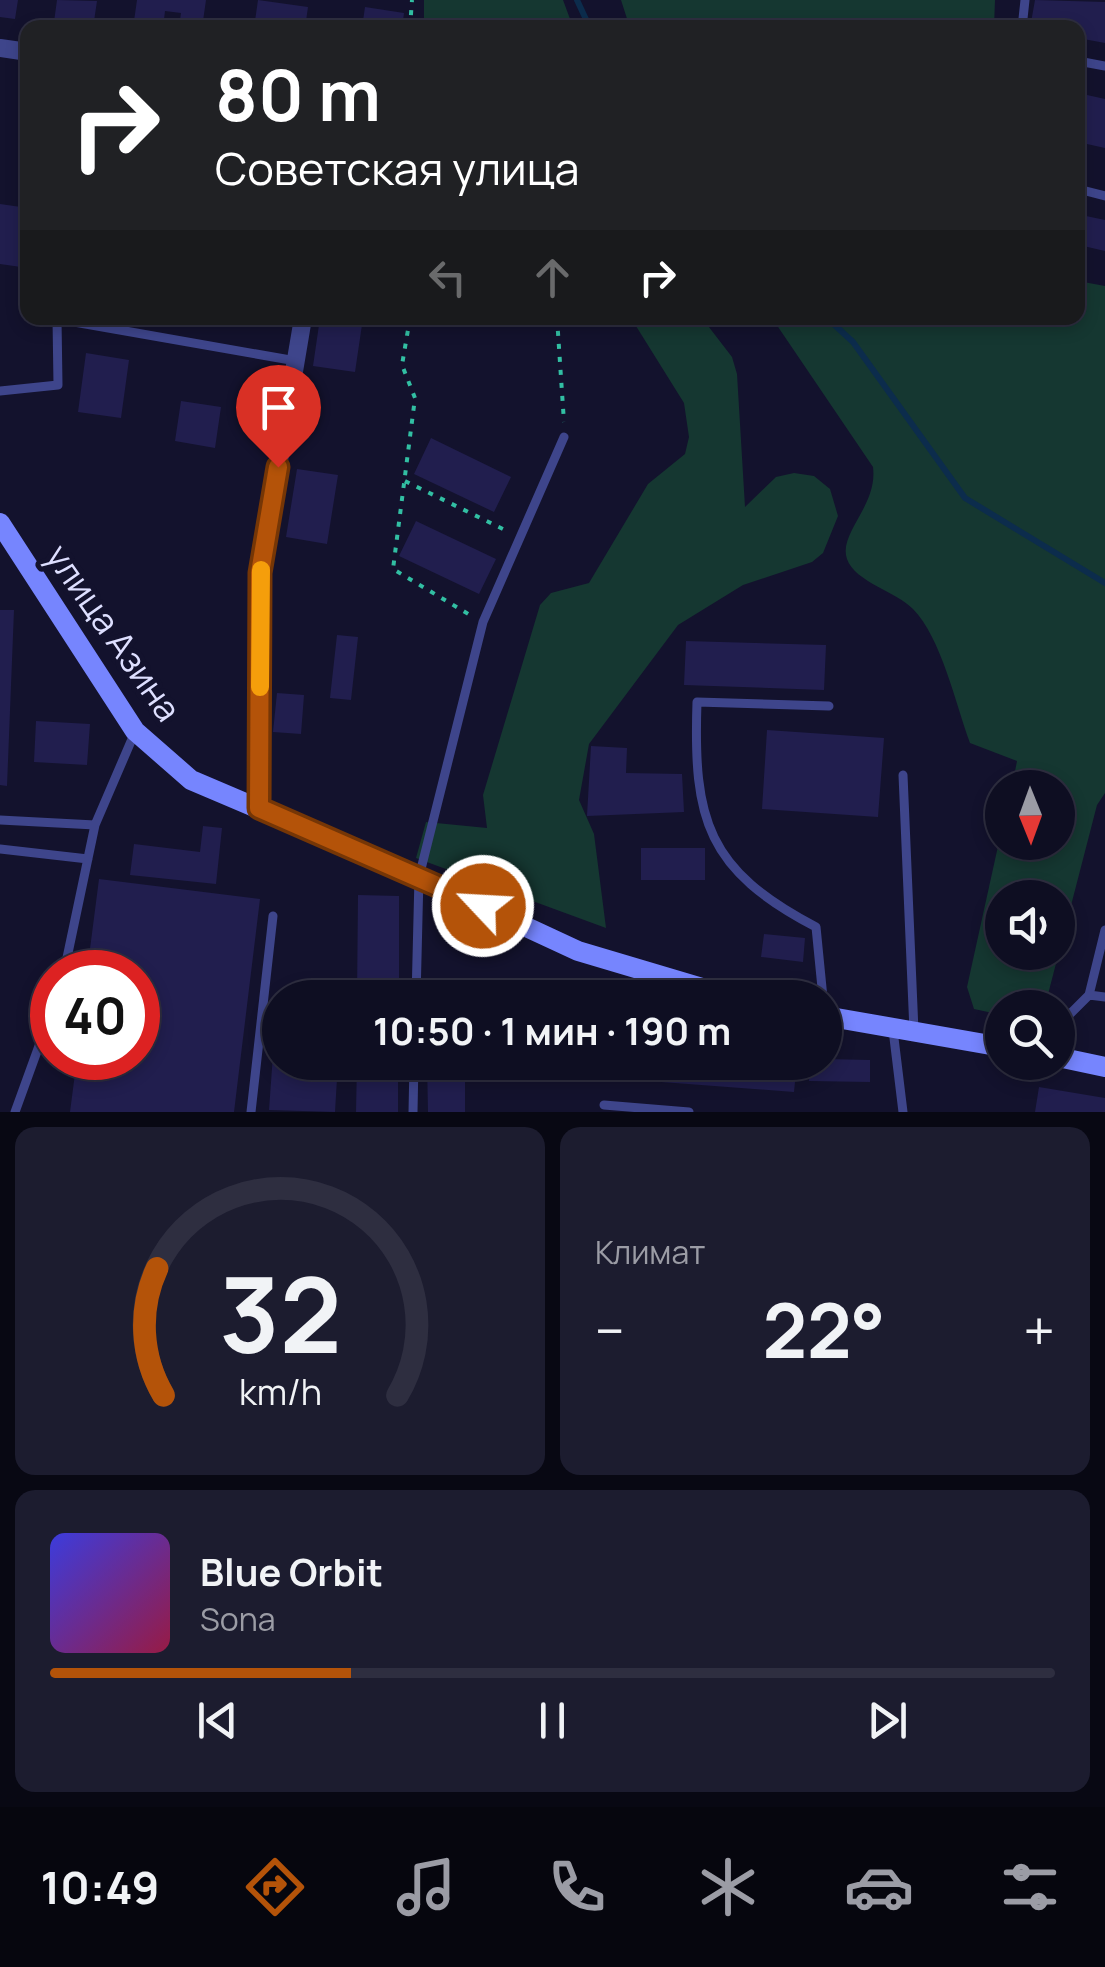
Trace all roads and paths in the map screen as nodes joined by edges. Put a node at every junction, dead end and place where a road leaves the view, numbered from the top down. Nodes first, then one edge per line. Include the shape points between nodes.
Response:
1 (57, 325) edge
2 (86, 325) edge
3 (302, 325) edge
4 (409, 325) edge
5 (558, 325) edge
6 (296, 361) junction
7 (0, 390) edge
8 (564, 437) joint
9 (405, 481) junction
10 (0, 523) edge
11 (520, 537) junction
12 (483, 622) junction
13 (829, 706) dead end
14 (135, 731) junction
15 (904, 775) dead end
16 (259, 808) junction
17 (0, 820) edge
18 (96, 825) junction
19 (0, 849) edge
20 (88, 859) junction
21 (419, 876) junction
22 (273, 916) dead end
23 (1105, 930) edge
24 (69, 950) edge
25 (416, 980) edge
26 (675, 980) edge
27 (820, 980) edge
28 (1089, 994) junction
29 (1105, 997) edge
30 (1075, 1008) edge
31 (842, 1020) edge
32 (892, 1030) junction
33 (914, 1034) junction
34 (985, 1044) edge
35 (1075, 1061) edge
36 (1105, 1068) edge
37 (30, 1072) edge
38 (414, 1080) edge
39 (604, 1104) dead end
40 (16, 1112) edge
41 (250, 1112) edge
42 (413, 1112) edge
43 (689, 1112) edge
44 (902, 1112) edge

1 - 7 lane via 58,385
2 - 6 lane
3 - 6 street
4 - 9 path via 402,366 415,398
5 - 8 path
6 - 16 street via 260,573
8 - 11 lane
9 - 11 path
9 - 12 path via 393,569
10 - 14 street, улица Азина
11 - 12 lane
12 - 21 lane
13 - 27 lane via 697,702 694,774 710,834 738,873 759,896 816,926
14 - 16 street, улица Азина via 191,780
14 - 18 lane
15 - 33 lane
16 - 21 street, улица Азина
17 - 18 lane
18 - 20 lane
19 - 20 lane
20 - 24 lane
21 - 25 lane
21 - 26 street, улица Азина via 578,951
22 - 41 lane
23 - 28 lane
28 - 29 lane
28 - 30 lane
31 - 32 street
32 - 33 street
32 - 44 lane
33 - 34 street
35 - 36 street
37 - 40 lane
38 - 42 lane
39 - 43 lane

